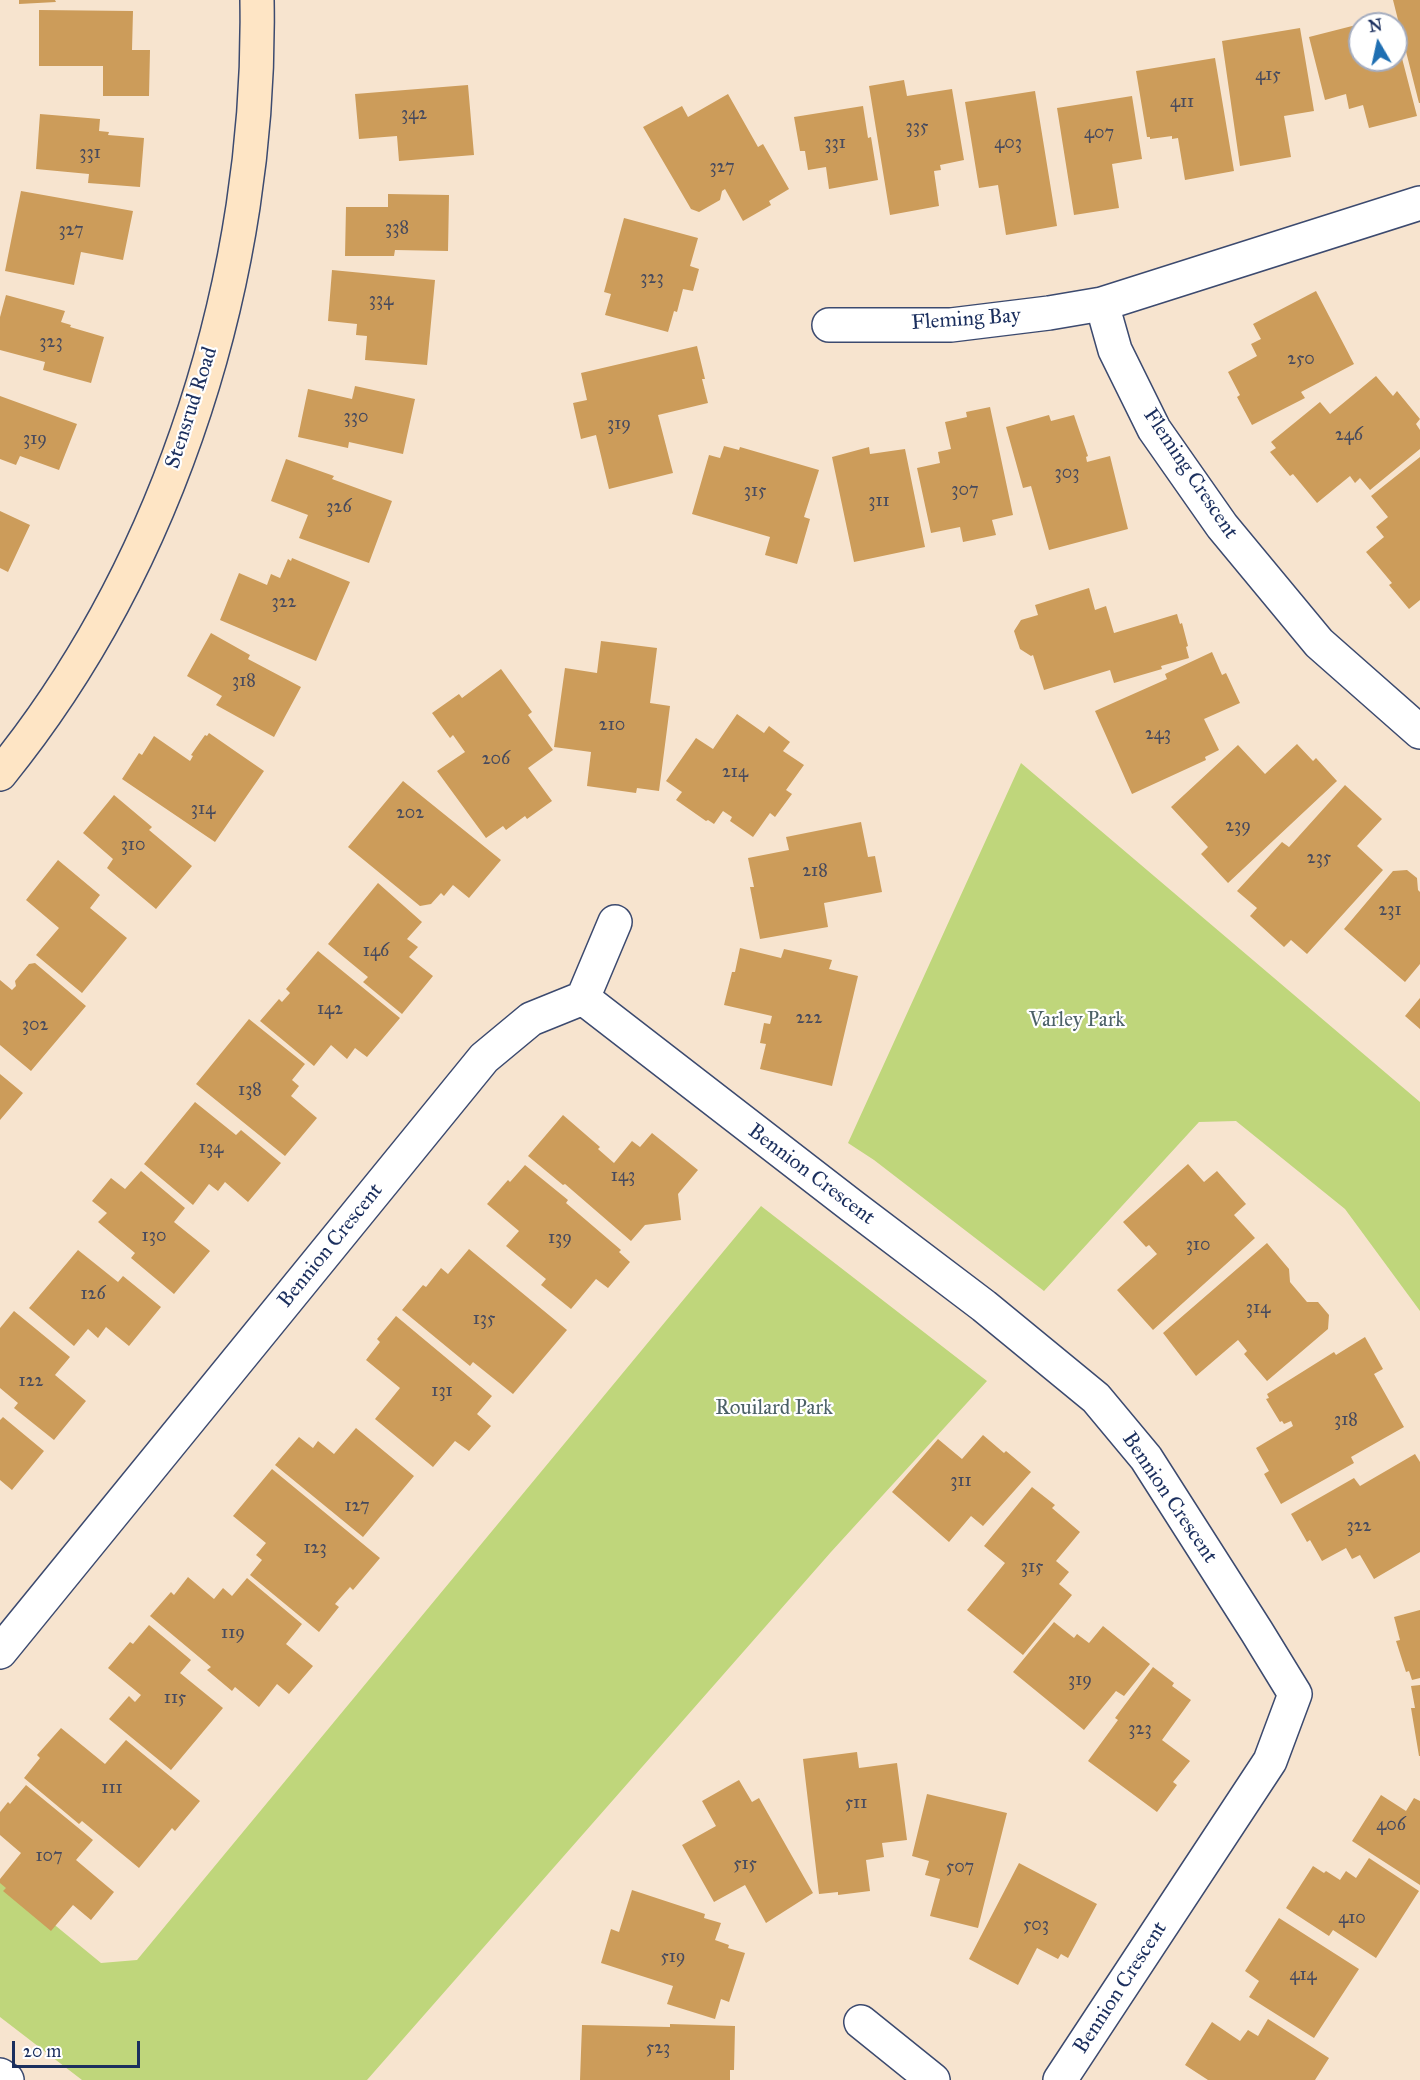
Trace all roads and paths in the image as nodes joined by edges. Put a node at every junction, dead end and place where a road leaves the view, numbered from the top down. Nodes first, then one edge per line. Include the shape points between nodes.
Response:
1 (257, 0) edge
2 (1420, 203) edge
3 (1102, 304) junction
4 (829, 325) dead end
5 (1420, 732) edge
6 (0, 774) edge
7 (615, 922) dead end
8 (583, 998) junction
9 (0, 1652) edge
10 (861, 2022) dead end
11 (0, 2075) edge
12 (7, 2080) edge
13 (933, 2080) edge
14 (1060, 2080) edge

1 - 6 street, Stensrud Road via 254,113 245,193 231,273 188,429 126,577 44,717
2 - 3 street
3 - 4 street, Fleming Bay via 951,325
3 - 5 street, Fleming Crescent via 1116,350 1154,429 1222,526 1320,643
7 - 8 street
8 - 9 street, Bennion Crescent via 531,1019 484,1058
8 - 14 street, Bennion Crescent via 984,1306 1096,1398 1146,1458 1294,1694 1270,1761
10 - 13 street
11 - 12 street

